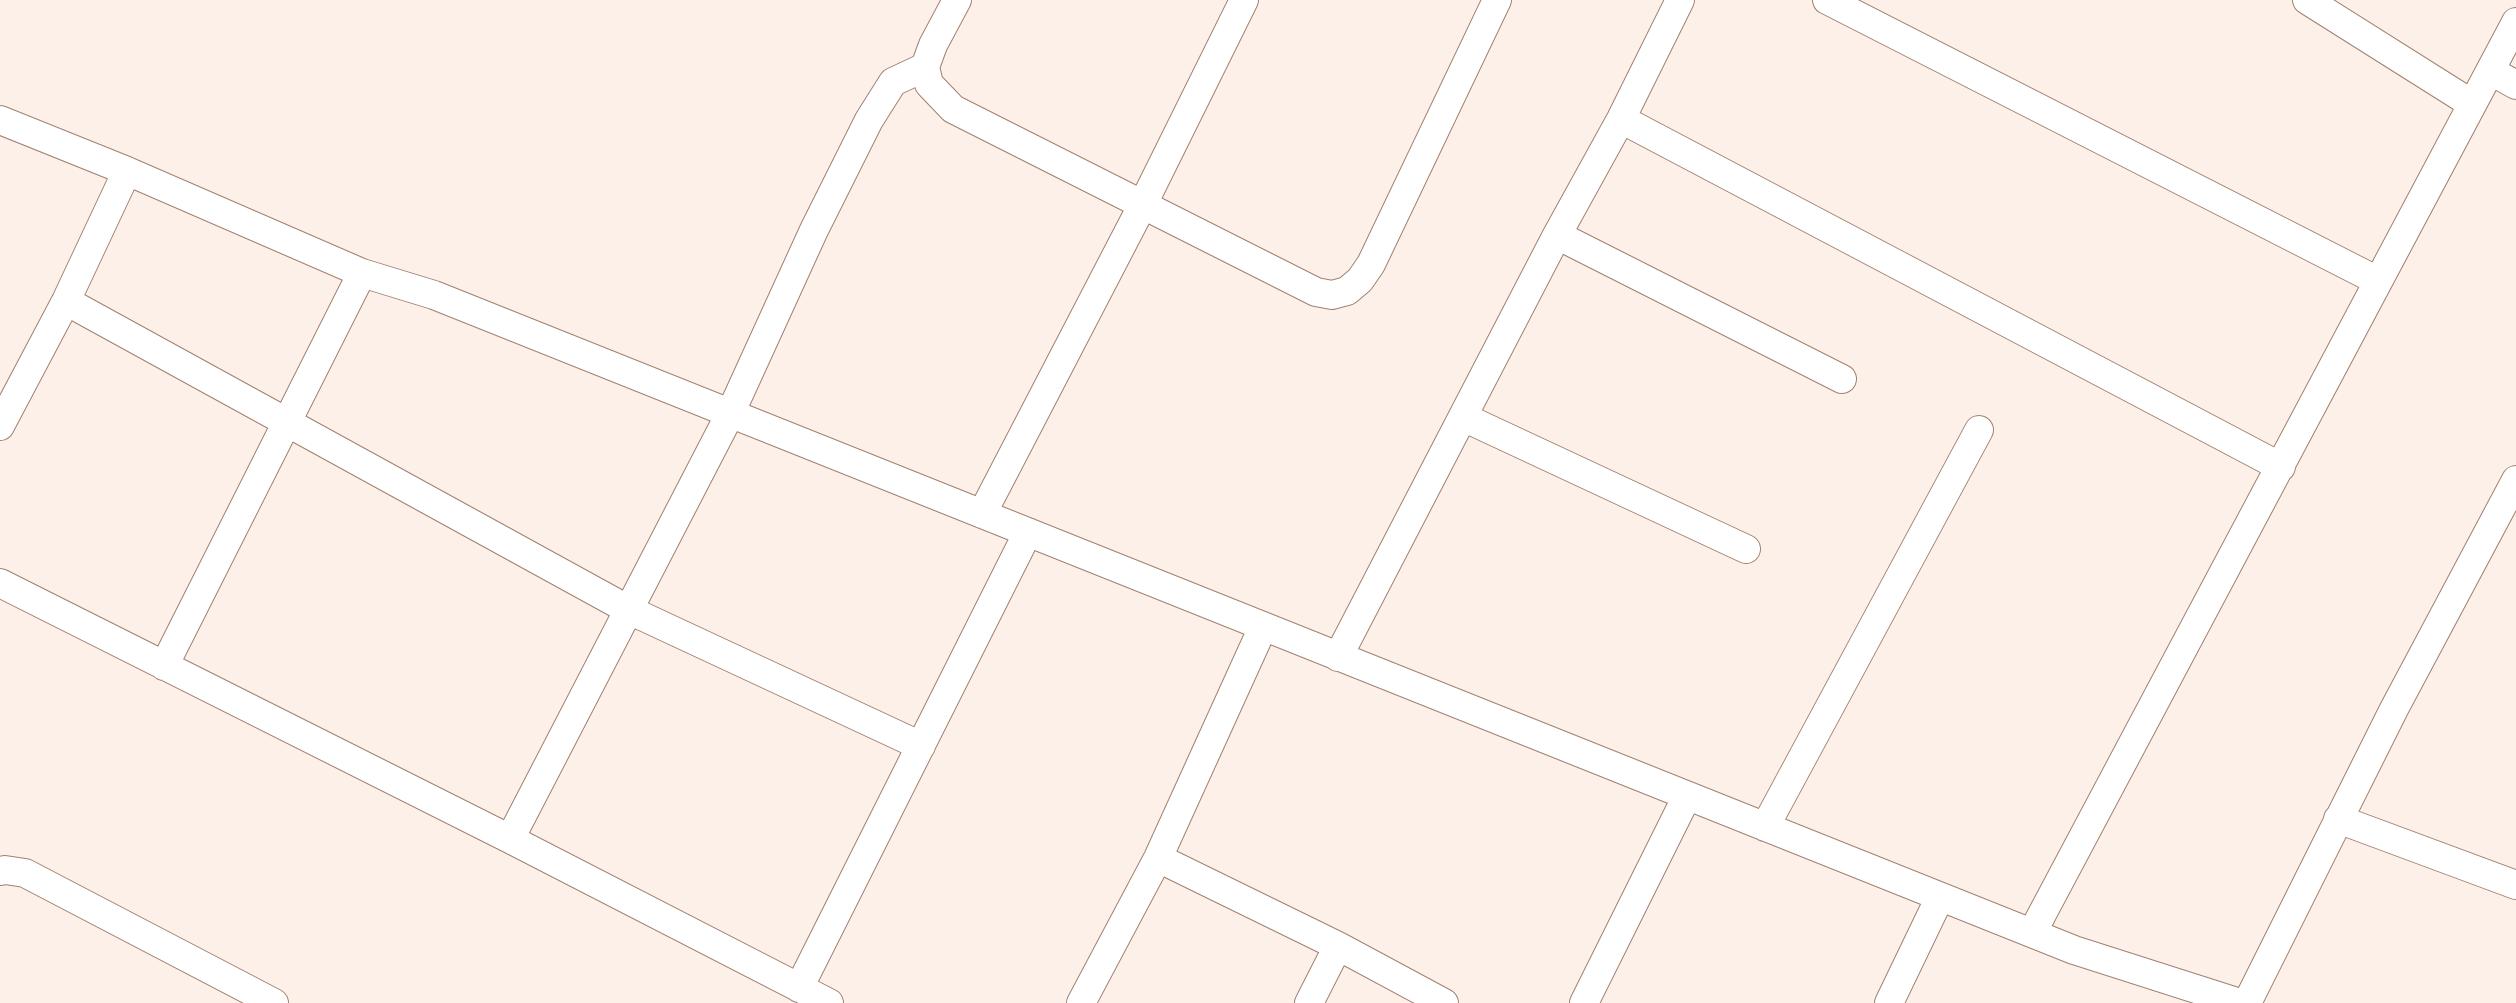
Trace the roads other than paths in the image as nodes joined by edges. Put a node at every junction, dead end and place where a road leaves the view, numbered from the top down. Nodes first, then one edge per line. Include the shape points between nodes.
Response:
1 (958, 0) edge
2 (1244, 0) edge
3 (1497, 0) edge
4 (1680, 0) edge
5 (1828, 0) edge
6 (2307, 0) edge
7 (2516, 22) edge
8 (925, 67) junction
9 (2492, 72) junction
10 (2516, 85) edge
11 (2472, 104) junction
12 (1622, 119) junction
13 (0, 120) edge
14 (127, 171) junction
15 (1142, 206) junction
16 (1557, 235) junction
17 (362, 273) junction
18 (2378, 281) junction
19 (66, 301) junction
20 (1842, 379) dead end
21 (730, 414) junction
22 (1462, 417) junction
23 (288, 423) junction
24 (0, 426) edge
25 (1979, 430) dead end
26 (2281, 466) junction
27 (2516, 480) edge
28 (982, 514) junction
29 (1028, 532) junction
30 (1746, 549) dead end
31 (0, 583) edge
32 (629, 610) junction
33 (1263, 627) junction
34 (1338, 657) junction
35 (164, 666) junction
36 (921, 746) junction
37 (1687, 796) junction
38 (2338, 820) junction
39 (1765, 826) junction
40 (510, 839) junction
41 (1158, 858) junction
42 (0, 871) edge
43 (2516, 885) edge
44 (1940, 897) junction
45 (2032, 933) junction
46 (1338, 946) junction
47 (799, 988) junction
48 (274, 1003) edge
49 (829, 1003) edge
50 (1081, 1003) edge
51 (1309, 1003) edge
52 (1444, 1003) edge
53 (1584, 1003) edge
54 (1889, 1003) edge
55 (2240, 1003) edge
56 (2246, 1003) edge

1 - 8 street via 932,45
2 - 15 street
3 - 15 street via 1371,264 1347,291 1332,295 1316,292
4 - 12 street
5 - 18 street
6 - 11 street
7 - 9 street
8 - 15 street via 928,84 953,109
8 - 21 street via 893,82 869,120 814,230
9 - 10 street
9 - 11 street
11 - 18 street
12 - 16 street
12 - 26 street
13 - 14 street
14 - 17 street
14 - 19 street
15 - 28 street
16 - 20 street
16 - 22 street
17 - 21 street via 434,295
17 - 23 street
18 - 26 street
19 - 23 street
19 - 24 street
21 - 28 street
21 - 32 street
22 - 30 street
22 - 34 street
23 - 32 street
23 - 35 street
25 - 39 street
26 - 45 street
27 - 38 street
28 - 29 street
29 - 33 street
29 - 36 street
31 - 35 street
32 - 36 street
32 - 40 street
33 - 34 street
33 - 41 street
34 - 37 street
35 - 40 street
36 - 47 street
37 - 39 street
37 - 53 street
38 - 43 street
38 - 56 street
39 - 44 street
40 - 47 street
41 - 46 street
41 - 50 street
42 - 48 street via 25,874
44 - 45 street
44 - 54 street
45 - 55 street via 2074,950
46 - 51 street
46 - 52 street
47 - 49 street

